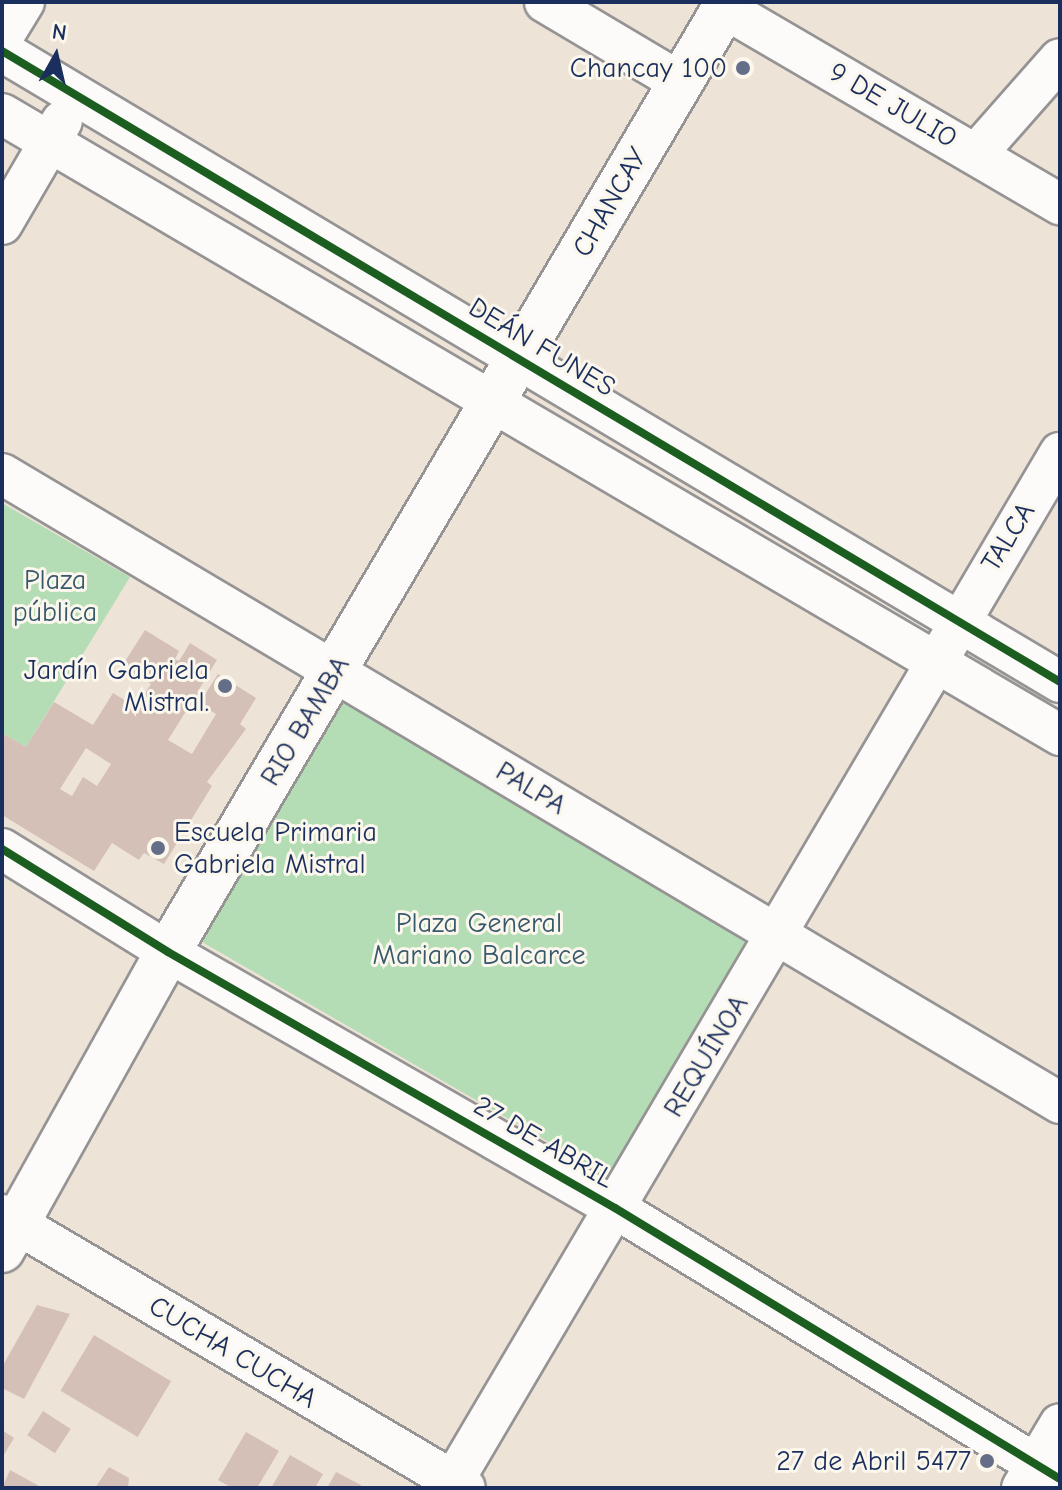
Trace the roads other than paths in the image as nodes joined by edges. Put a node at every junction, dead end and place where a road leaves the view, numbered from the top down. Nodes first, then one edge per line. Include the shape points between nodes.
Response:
1 (24, 2) edge
2 (545, 2) edge
3 (726, 5) edge
4 (2, 38) edge
5 (2, 51) edge
6 (1060, 59) edge
7 (680, 82) junction
8 (76, 97) junction
9 (2, 114) edge
10 (50, 142) junction
11 (977, 153) junction
12 (1060, 204) edge
13 (2, 224) edge
14 (518, 358) junction
15 (491, 401) junction
16 (1060, 453) edge
17 (2, 474) edge
18 (956, 621) junction
19 (935, 661) junction
20 (334, 672) junction
21 (1060, 682) edge
22 (1060, 735) edge
23 (2, 849) edge
24 (778, 935) junction
25 (168, 952) junction
26 (1060, 1103) edge
27 (615, 1208) junction
28 (7, 1230) edge
29 (1060, 1424) edge
30 (1039, 1477) edge
31 (455, 1486) edge

1 - 4 street
2 - 7 street
3 - 7 main road, CHANCAY
3 - 11 street, 9 DE JULIO
5 - 8 street, DEÁN FUNES
6 - 11 street
7 - 14 main road, CHANCAY
8 - 10 street
8 - 14 street, DEÁN FUNES
9 - 10 street
10 - 13 street
10 - 15 street
11 - 12 street, 9 DE JULIO
14 - 15 main road, CHANCAY
14 - 18 street, DEÁN FUNES
15 - 19 street
15 - 20 main road, RIO BAMBA
16 - 18 street, TALCA
17 - 20 street, PALPA
18 - 19 street, REQUÍNOA
18 - 21 street, DEÁN FUNES
19 - 22 street
19 - 24 street, REQUÍNOA
20 - 24 street, PALPA
20 - 25 main road, RIO BAMBA
23 - 25 street, 27 DE ABRIL
24 - 26 street, PALPA
24 - 27 street, REQUÍNOA
25 - 27 street, 27 DE ABRIL
25 - 28 main road, RIO BAMBA
27 - 30 street, 27 DE ABRIL
27 - 31 street, REQUÍNOA
28 - 31 street, CUCHA CUCHA
29 - 30 street

